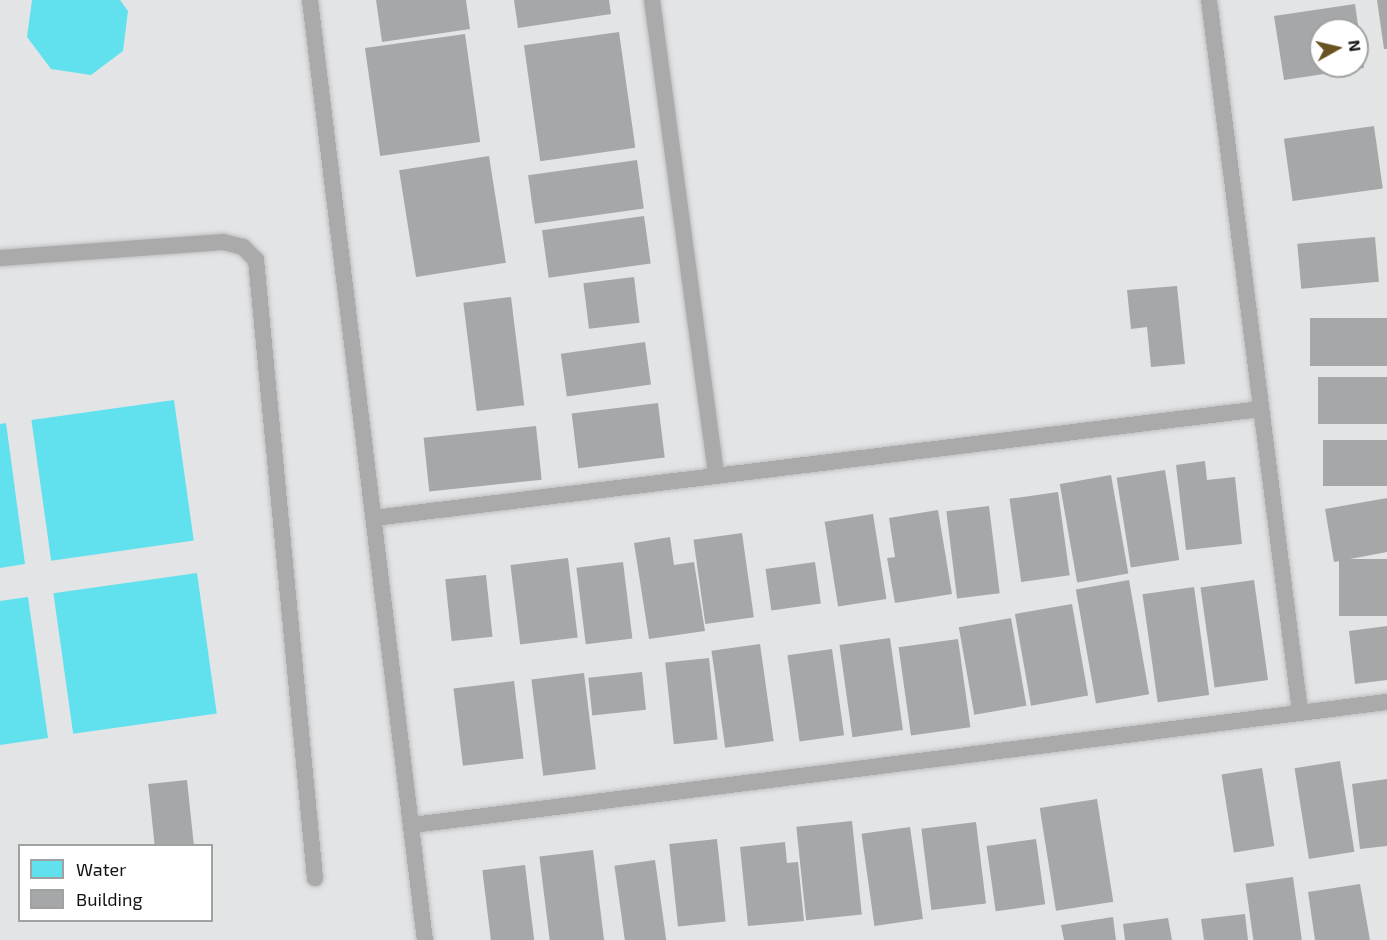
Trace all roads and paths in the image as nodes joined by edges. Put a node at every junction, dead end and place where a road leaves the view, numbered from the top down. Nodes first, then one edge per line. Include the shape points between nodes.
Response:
1 (310, 0) edge
2 (652, 0) edge
3 (1209, 0) edge
4 (0, 258) edge
5 (1261, 409) junction
6 (716, 476) junction
7 (374, 518) junction
8 (1387, 702) edge
9 (1300, 711) junction
10 (413, 825) junction
11 (315, 878) dead end
12 (425, 940) edge

1 - 7 lane
2 - 6 lane
3 - 5 lane
4 - 11 lane via 223,242 243,247 256,260
5 - 6 lane
5 - 9 lane
6 - 7 lane
7 - 10 lane
8 - 9 lane
9 - 10 lane
10 - 12 lane

